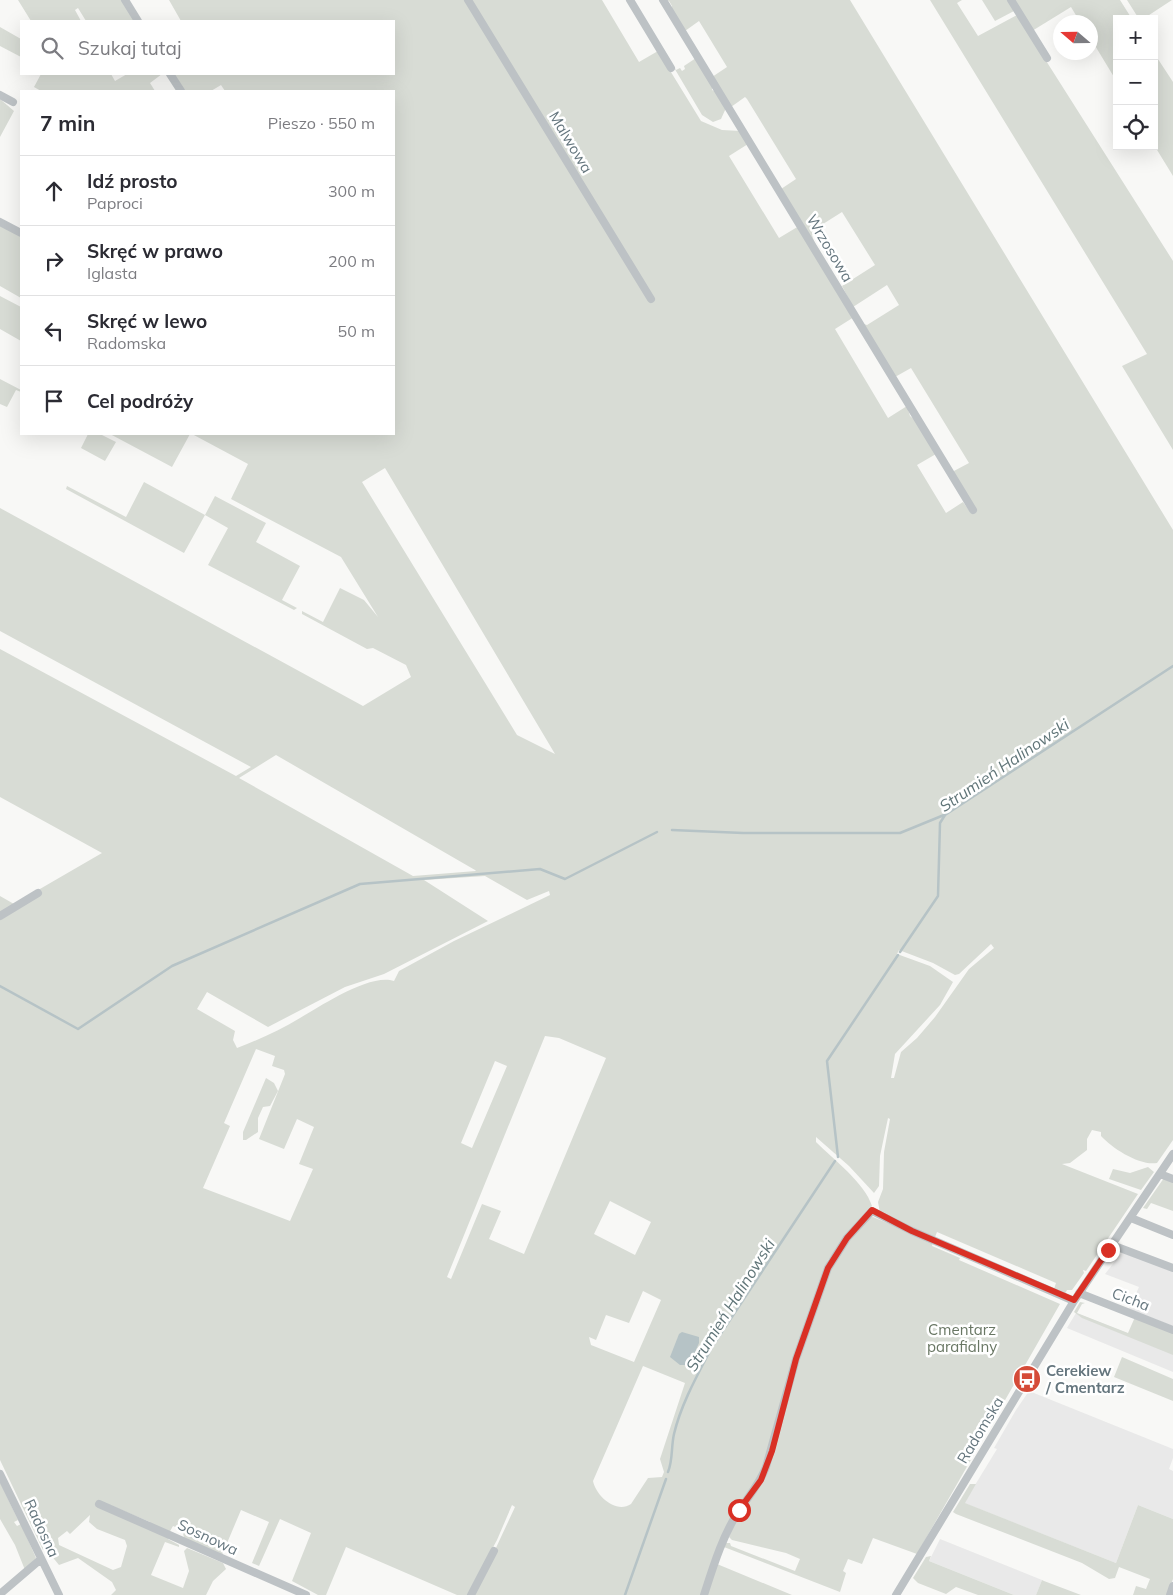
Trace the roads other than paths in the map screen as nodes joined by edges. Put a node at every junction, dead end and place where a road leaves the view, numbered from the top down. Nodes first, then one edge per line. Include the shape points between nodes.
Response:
1 (125, 0) edge
2 (468, 0) edge
3 (630, 0) edge
4 (663, 0) edge
5 (1011, 0) edge
6 (137, 20) edge
7 (1047, 58) dead end
8 (671, 68) dead end
9 (171, 75) edge
10 (180, 90) edge
11 (0, 95) edge
12 (13, 102) dead end
13 (0, 222) edge
14 (20, 232) edge
15 (650, 299) dead end
16 (973, 510) dead end
17 (38, 893) dead end
18 (0, 916) edge
19 (1173, 1154) edge
20 (1160, 1174) junction
21 (1173, 1179) edge
22 (1131, 1218) junction
23 (1173, 1234) edge
24 (1112, 1245) junction
25 (1173, 1268) edge
26 (1079, 1293) junction
27 (1074, 1300) junction
28 (1173, 1330) edge
29 (0, 1474) edge
30 (99, 1504) dead end
31 (494, 1551) dead end
32 (41, 1559) junction
33 (1173, 1586) edge
34 (0, 1594) edge
35 (59, 1595) edge
36 (306, 1595) edge
37 (471, 1595) edge
38 (704, 1595) edge
39 (896, 1595) edge
40 (1170, 1595) edge

1 - 6 street
2 - 15 street, Malwowa
3 - 8 street
4 - 16 street, Wrzosowa
5 - 7 street
9 - 10 street
11 - 12 street
13 - 14 street
17 - 18 street
19 - 20 street, Radomska
20 - 21 street
20 - 22 street, Radomska
22 - 23 street
22 - 24 street, Radomska
24 - 25 street
24 - 26 street, Radomska
26 - 27 street, Radomska
26 - 28 street, Cicha
27 - 38 street via 912,1231 872,1210 847,1238 828,1268 796,1359 766,1467 761,1480 739,1510 715,1560
27 - 39 street, Radomska
29 - 32 street, Radosna
30 - 36 street, Sosnowa
31 - 37 street
32 - 34 street
32 - 35 street, Radosna
33 - 40 street

